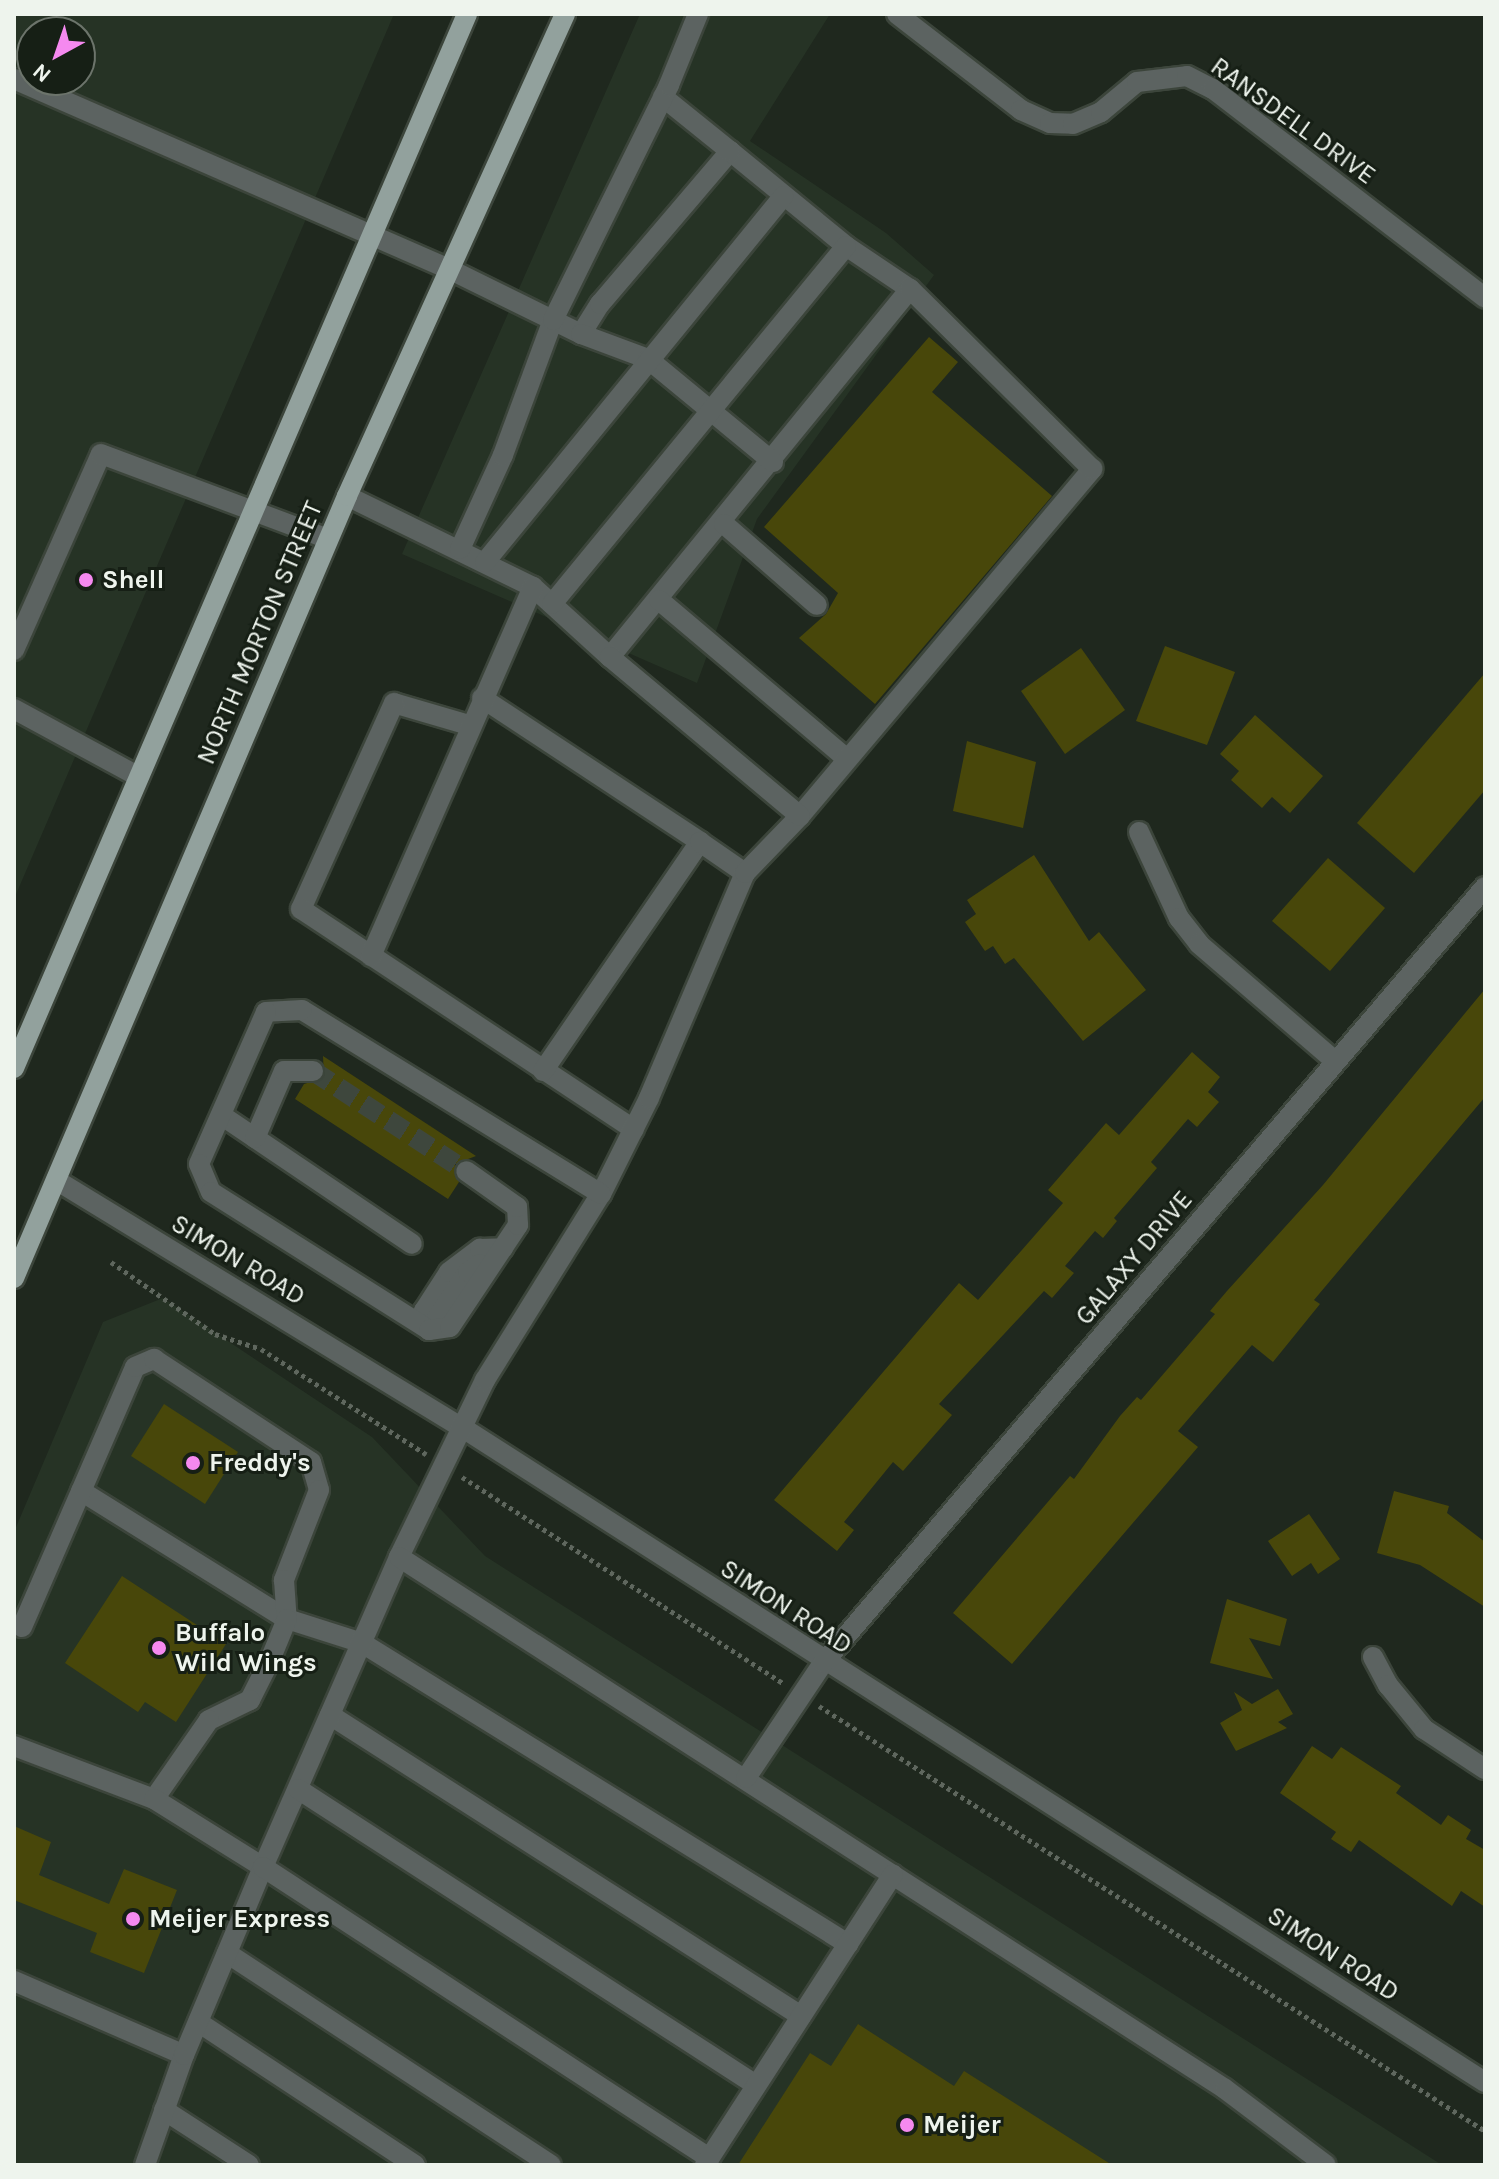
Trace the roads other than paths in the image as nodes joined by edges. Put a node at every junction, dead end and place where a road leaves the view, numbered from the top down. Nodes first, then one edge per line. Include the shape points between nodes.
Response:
1 (467, 14) edge
2 (565, 14) edge
3 (698, 14) edge
4 (897, 14) edge
5 (14, 79) edge
6 (663, 97) junction
7 (730, 151) junction
8 (783, 196) junction
9 (374, 237) junction
10 (846, 246) junction
11 (453, 271) junction
12 (910, 289) junction
13 (1485, 298) edge
14 (553, 320) junction
15 (581, 334) junction
16 (648, 359) junction
17 (712, 412) junction
18 (773, 462) junction
19 (347, 496) junction
20 (254, 509) junction
21 (724, 524) junction
22 (328, 539) junction
23 (460, 549) junction
24 (485, 562) junction
25 (533, 587) junction
26 (659, 600) junction
27 (552, 604) junction
28 (817, 605) dead end
29 (14, 650) edge
30 (610, 657) junction
31 (482, 698) junction
32 (14, 709) edge
33 (469, 725) junction
34 (847, 759) junction
35 (139, 777) junction
36 (800, 816) junction
37 (1139, 832) dead end
38 (700, 842) junction
39 (745, 873) junction
40 (1485, 887) edge
41 (371, 956) junction
42 (1335, 1061) junction
43 (14, 1068) edge
44 (313, 1071) dead end
45 (543, 1071) junction
46 (221, 1115) junction
47 (634, 1129) junction
48 (255, 1138) junction
49 (466, 1171) tunnel mouth
50 (56, 1180) junction
51 (601, 1194) junction
52 (412, 1244) dead end
53 (503, 1248) junction
54 (14, 1278) edge
55 (429, 1330) junction
56 (463, 1428) junction
57 (81, 1491) junction
58 (399, 1557) junction
59 (287, 1619) junction
60 (22, 1627) dead end
61 (362, 1643) junction
62 (1373, 1657) dead end
63 (823, 1663) junction
64 (330, 1715) junction
65 (14, 1746) edge
66 (1485, 1769) edge
67 (746, 1778) junction
68 (298, 1789) junction
69 (154, 1799) junction
70 (263, 1867) junction
71 (893, 1874) junction
72 (848, 1944) junction
73 (227, 1953) junction
74 (14, 1981) edge
75 (801, 2016) junction
76 (198, 2022) junction
77 (184, 2055) junction
78 (1485, 2082) edge
79 (756, 2085) junction
80 (164, 2110) junction
81 (707, 2162) edge
82 (145, 2165) edge
83 (249, 2165) edge
84 (415, 2165) edge
85 (551, 2165) edge
86 (1326, 2165) edge

1 - 9 main road, NORTH MORTON STREET
2 - 11 main road, NORTH MORTON STREET
3 - 6 street
4 - 13 street, RANSDELL DRIVE via 1021,110 1050,123 1073,124 1101,112 1137,82 1187,76 1213,89
5 - 9 street
6 - 7 street
6 - 14 street
7 - 8 street
7 - 15 street via 600,304
8 - 10 street
8 - 16 street
9 - 11 street
9 - 20 main road, NORTH MORTON STREET
10 - 12 street
10 - 17 street
11 - 14 street
11 - 19 main road, NORTH MORTON STREET
12 - 18 street
12 - 34 street via 1092,469
14 - 15 street
14 - 23 street via 503,455
15 - 16 street
16 - 17 street
16 - 24 street
17 - 18 street
17 - 27 street
18 - 21 street
19 - 22 main road, NORTH MORTON STREET
19 - 23 street
20 - 22 street
20 - 29 street via 101,454
20 - 35 main road, NORTH MORTON STREET
21 - 26 street
21 - 28 street
22 - 50 main road, NORTH MORTON STREET
23 - 24 street
24 - 25 street
25 - 27 street
25 - 31 street
26 - 30 street
26 - 34 street
27 - 30 street
30 - 36 street
31 - 33 street
31 - 38 street
32 - 35 street
33 - 41 street
33 - 41 street via 394,703 301,909
34 - 36 street
35 - 43 main road, NORTH MORTON STREET
36 - 39 street
37 - 42 street via 1179,918 1199,944
38 - 39 street
38 - 45 street
39 - 47 street
40 - 42 street, GALAXY DRIVE
41 - 45 street
42 - 63 street, GALAXY DRIVE
44 - 48 street via 284,1071
45 - 47 street
46 - 48 street
46 - 51 street via 266,1012 302,1010
46 - 55 street via 199,1164 211,1192
47 - 51 street
48 - 52 street
49 - 53 street via 517,1207 518,1225
50 - 54 main road, NORTH MORTON STREET
50 - 56 street, SIMON ROAD
51 - 56 street via 485,1380
53 - 55 street via 450,1327
53 - 55 street via 480,1249 449,1272 424,1311
56 - 58 street
56 - 63 street, SIMON ROAD
57 - 59 street
57 - 59 street via 135,1367 154,1359 311,1462 319,1490 284,1580
57 - 60 street
58 - 61 street
58 - 67 street
59 - 61 street
59 - 69 street via 250,1700 209,1720
61 - 64 street
61 - 72 street
62 - 66 street via 1424,1729
63 - 67 street, GALAXY DRIVE
63 - 78 street, SIMON ROAD
64 - 68 street
64 - 75 street
65 - 69 street
67 - 71 street
68 - 70 street
68 - 79 street
69 - 70 street
70 - 73 street
70 - 81 street
71 - 72 street
71 - 86 street via 1225,2089
72 - 75 street
73 - 76 street
73 - 85 street
74 - 77 street
75 - 79 street
76 - 77 street
76 - 84 street
77 - 80 street
79 - 81 street
80 - 82 street
80 - 83 street

